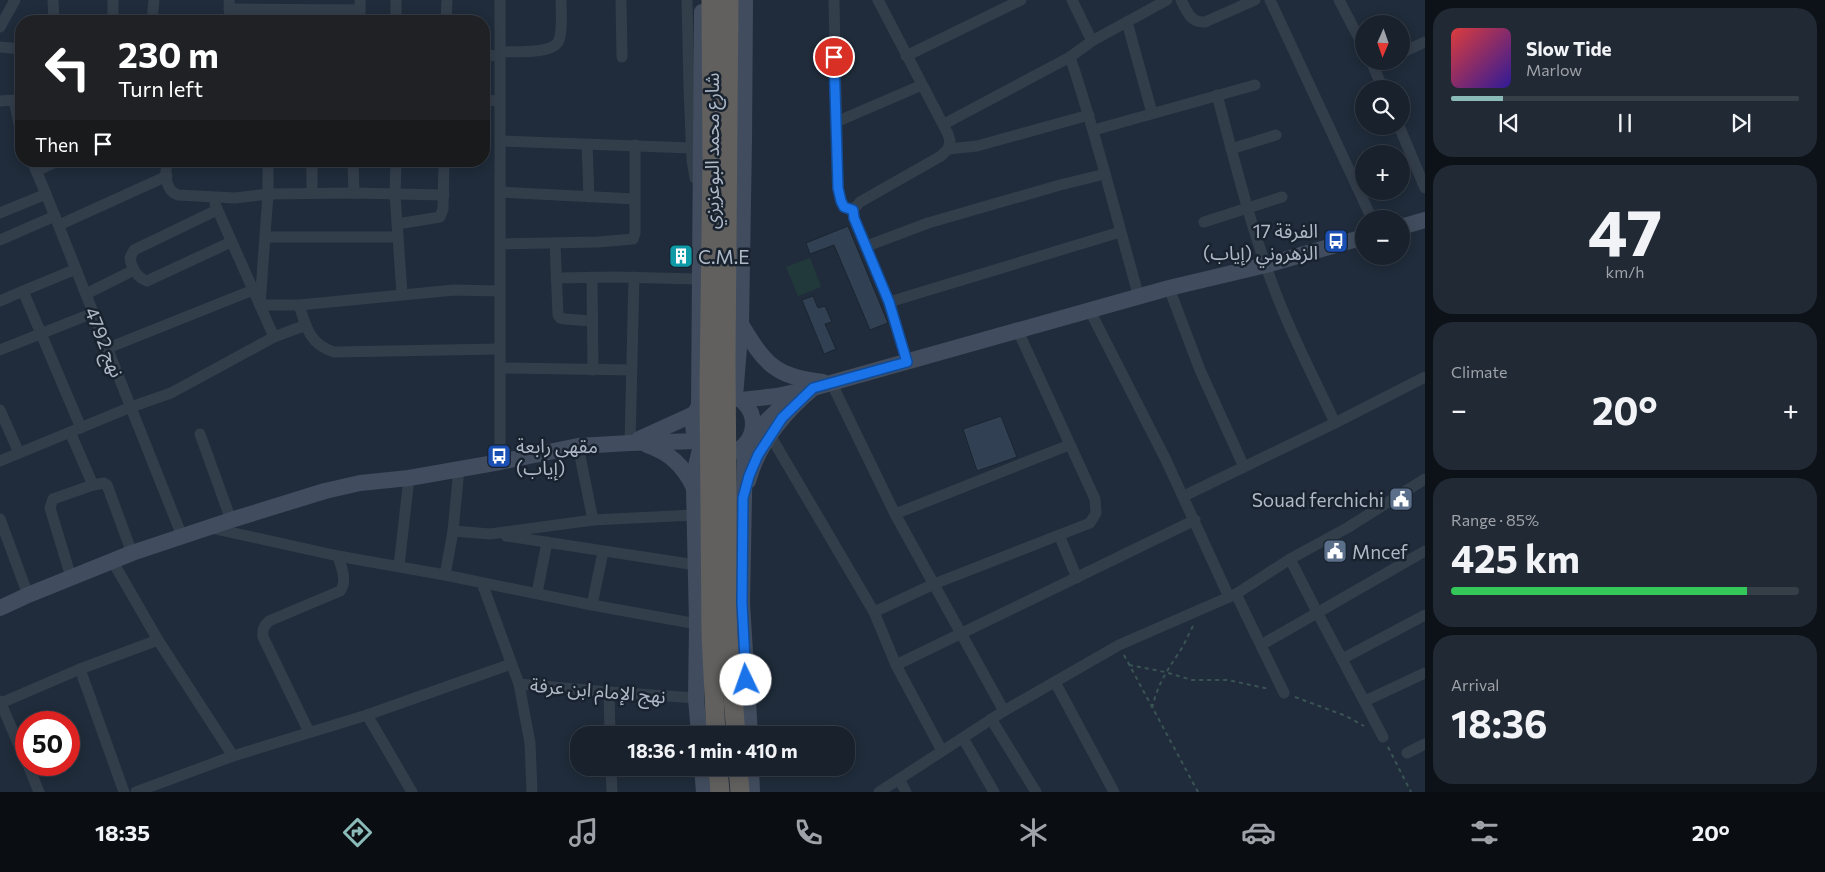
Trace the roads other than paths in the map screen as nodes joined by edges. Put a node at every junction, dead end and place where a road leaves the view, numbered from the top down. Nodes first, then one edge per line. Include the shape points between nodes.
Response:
1 (15, 0) edge
2 (54, 0) edge
3 (113, 0) edge
4 (154, 0) edge
5 (396, 0) edge
6 (447, 0) edge
7 (500, 0) edge
8 (561, 0) edge
9 (621, 0) edge
10 (687, 0) edge
11 (703, 0) edge
12 (711, 0) edge
13 (729, 0) edge
14 (745, 0) edge
15 (834, 0) edge
16 (878, 0) edge
17 (1021, 0) edge
18 (1072, 0) edge
19 (1167, 0) edge
20 (1181, 0) edge
21 (1254, 0) edge
22 (1270, 0) edge
23 (1342, 1) edge
24 (229, 5) edge
25 (360, 10) edge
26 (54, 15) edge
27 (113, 15) edge
28 (153, 15) edge
29 (396, 15) edge
30 (446, 15) edge
31 (1126, 22) junction
32 (0, 27) edge
33 (1355, 29) edge
34 (1092, 41) junction
35 (1425, 42) edge
36 (0, 48) edge
37 (15, 49) edge
38 (1410, 49) edge
39 (500, 54) junction
40 (490, 55) edge
41 (906, 56) junction
42 (622, 57) dead end
43 (1070, 57) junction
44 (922, 85) junction
45 (1255, 85) dead end
46 (1217, 95) junction
47 (15, 100) edge
48 (490, 100) edge
49 (0, 101) edge
50 (500, 101) junction
51 (1152, 114) junction
52 (1089, 115) junction
53 (836, 122) junction
54 (944, 124) junction
55 (1094, 130) junction
56 (1276, 135) dead end
57 (1403, 135) edge
58 (500, 141) junction
59 (587, 145) junction
60 (635, 145) junction
61 (692, 148) junction
62 (948, 149) junction
63 (1231, 149) junction
64 (34, 167) edge
65 (166, 167) edge
66 (268, 167) edge
67 (312, 167) edge
68 (353, 167) edge
69 (396, 167) edge
70 (444, 167) edge
71 (1104, 174) junction
72 (167, 176) junction
73 (1425, 188) edge
74 (500, 192) junction
75 (312, 193) junction
76 (354, 193) junction
77 (46, 194) junction
78 (268, 194) junction
79 (395, 194) junction
80 (444, 195) junction
81 (700, 195) junction
82 (589, 197) junction
83 (1282, 197) dead end
84 (213, 198) junction
85 (635, 198) junction
86 (1248, 208) junction
87 (217, 210) junction
88 (853, 210) junction
89 (1368, 210) edge
90 (0, 213) edge
91 (57, 221) junction
92 (1204, 222) dead end
93 (397, 224) junction
94 (1424, 224) edge
95 (1410, 226) edge
96 (1120, 232) junction
97 (266, 236) junction
98 (398, 237) junction
99 (0, 240) edge
100 (1355, 240) edge
101 (231, 242) junction
102 (555, 243) junction
103 (500, 244) junction
104 (867, 246) junction
105 (1266, 265) junction
106 (76, 269) junction
107 (134, 270) junction
108 (592, 277) junction
109 (634, 277) junction
110 (556, 278) junction
111 (700, 279) junction
112 (1169, 288) junction
113 (253, 290) junction
114 (23, 291) junction
115 (500, 291) junction
116 (86, 294) junction
117 (402, 294) junction
118 (1139, 298) junction
119 (0, 301) edge
120 (889, 302) junction
121 (260, 305) junction
122 (299, 305) junction
123 (1090, 312) junction
124 (93, 313) junction
125 (734, 318) junction
126 (592, 321) junction
127 (306, 325) junction
128 (1018, 331) junction
129 (42, 333) junction
130 (274, 337) junction
131 (108, 348) junction
132 (499, 349) junction
133 (0, 350) edge
134 (718, 361) junction
135 (907, 362) junction
136 (500, 368) junction
137 (593, 370) junction
138 (631, 370) junction
139 (1425, 377) edge
140 (831, 382) junction
141 (807, 389) junction
142 (738, 398) junction
143 (131, 407) junction
144 (0, 410) edge
145 (697, 410) junction
146 (1335, 423) junction
147 (81, 428) junction
148 (70, 432) junction
149 (200, 434) dead end
150 (770, 435) junction
151 (748, 440) junction
152 (630, 443) junction
153 (700, 443) junction
154 (1069, 445) junction
155 (578, 446) junction
156 (19, 453) junction
157 (0, 460) edge
158 (500, 462) junction
159 (1244, 467) junction
160 (459, 469) junction
161 (409, 478) junction
162 (1425, 479) edge
163 (92, 485) junction
164 (694, 488) junction
165 (1184, 496) junction
166 (743, 498) junction
167 (896, 514) junction
168 (694, 515) junction
169 (0, 519) edge
170 (230, 520) junction
171 (593, 520) junction
172 (1195, 520) junction
173 (210, 527) junction
174 (453, 531) junction
175 (490, 534) junction
176 (1059, 535) junction
177 (182, 536) junction
178 (547, 542) junction
179 (1425, 550) edge
180 (603, 552) junction
181 (132, 553) junction
182 (338, 556) junction
183 (1290, 559) junction
184 (113, 562) junction
185 (399, 566) junction
186 (696, 566) junction
187 (445, 575) junction
188 (71, 577) junction
189 (1078, 578) junction
190 (482, 583) junction
191 (934, 584) junction
192 (537, 593) junction
193 (28, 595) junction
194 (1233, 595) junction
195 (592, 605) junction
196 (0, 608) edge
197 (874, 612) junction
198 (1317, 612) junction
199 (1425, 615) edge
200 (697, 624) junction
201 (961, 633) junction
202 (158, 640) junction
203 (1261, 645) junction
204 (1342, 659) junction
205 (511, 664) junction
206 (896, 666) junction
207 (80, 669) junction
208 (1425, 673) edge
209 (1055, 682) junction
210 (518, 684) junction
211 (609, 692) junction
212 (1284, 693) road end
213 (696, 698) junction
214 (1365, 701) junction
215 (0, 702) edge
216 (1004, 711) junction
217 (366, 715) junction
218 (991, 719) junction
219 (610, 726) edge
220 (698, 726) edge
221 (716, 726) edge
222 (735, 726) edge
223 (749, 726) edge
224 (309, 732) junction
225 (15, 736) edge
226 (1383, 737) road end
227 (963, 738) junction
228 (1425, 744) edge
229 (942, 751) junction
230 (1407, 753) dead end
231 (233, 756) junction
232 (32, 776) edge
233 (612, 776) edge
234 (703, 776) edge
235 (719, 776) edge
236 (739, 776) edge
237 (751, 776) edge
238 (899, 780) junction
239 (140, 791) edge
240 (39, 792) edge
241 (124, 792) edge
242 (412, 792) edge
243 (532, 792) edge
244 (612, 792) edge
245 (704, 792) edge
246 (720, 792) edge
247 (740, 792) edge
248 (752, 792) edge
249 (879, 792) edge
250 (906, 792) edge
251 (994, 792) edge
252 (1036, 792) edge
253 (1114, 792) edge

1 - 32 street
2 - 26 street
3 - 27 street
4 - 28 street
5 - 29 street
6 - 30 street
7 - 39 street
8 - 39 street via 561,30 556,45 538,51
9 - 42 street
10 - 61 street
11 - 81 main road
12 - 134 highway, شارع محمد البوعزيزي
13 - 125 highway, شارع محمد البوعزيزي
14 - 125 main road via 744,140
15 - 53 street
16 - 41 street
17 - 41 street
18 - 34 street
19 - 31 street
20 - 21 street via 1192,19 1204,22
22 - 89 street
23 - 33 street
24 - 25 street
31 - 34 street
31 - 51 street
34 - 43 street
35 - 38 street
36 - 37 street
39 - 40 street
39 - 50 street
41 - 44 street
43 - 52 street
43 - 54 street
44 - 53 street
44 - 54 street
45 - 46 street
46 - 51 street
46 - 63 street
47 - 49 street
48 - 50 street
50 - 58 street
51 - 55 street
52 - 55 street
52 - 62 street via 977,146
53 - 88 street via 840,196 844,207
54 - 62 street via 950,141
55 - 71 street
56 - 63 street
57 - 73 street
58 - 59 street
58 - 74 street
59 - 60 street
59 - 82 street
60 - 61 street
60 - 85 street
61 - 81 street
62 - 88 street via 860,202
63 - 86 street
64 - 77 street, نهج 4792
65 - 72 street
66 - 78 street
67 - 75 street
68 - 76 street
69 - 79 street
70 - 80 street
71 - 96 street
71 - 104 street via 928,223
72 - 84 street via 173,194
72 - 91 street
74 - 82 street
74 - 103 street
75 - 76 street
75 - 78 street
76 - 79 street
77 - 90 street
77 - 91 street, نهج 4792
78 - 84 street
78 - 97 street
79 - 80 street
79 - 93 street
80 - 93 street via 440,217
81 - 111 main road
82 - 85 street
83 - 86 street
84 - 87 street
85 - 102 street via 633,239
86 - 92 street
86 - 105 street
87 - 101 street
87 - 107 street via 134,250 130,258
88 - 104 street
91 - 99 street
91 - 106 street, نهج 4792
93 - 98 street
94 - 95 main road
96 - 118 street
96 - 120 street
97 - 98 street
97 - 121 street
98 - 117 street
100 - 105 main road
101 - 107 street via 147,280 141,279
101 - 113 street
102 - 103 street
102 - 110 street
103 - 115 street
104 - 120 street
105 - 112 main road
105 - 146 street via 1280,305
106 - 114 street
106 - 116 street, نهج 4792
107 - 116 street
108 - 109 street
108 - 110 street
108 - 126 street
109 - 111 street
109 - 138 street
110 - 126 street via 560,318
111 - 145 main road
112 - 118 main road
112 - 159 street via 1200,370
113 - 121 street
113 - 131 street
114 - 119 street
114 - 129 street
115 - 117 street
115 - 132 street
116 - 124 street, نهج 4792
117 - 122 street
118 - 123 main road
120 - 135 street
121 - 122 street
121 - 130 street
122 - 127 street
123 - 128 main road
123 - 165 street
124 - 129 street
124 - 131 street, نهج 4792
125 - 134 highway, شارع محمد البوعزيزي
125 - 140 main road via 758,352 777,370 798,378
125 - 142 main road
126 - 137 street
127 - 130 street
127 - 132 street via 315,342 334,352
128 - 135 main road
128 - 154 street
129 - 133 street
129 - 147 street
130 - 143 street via 181,388
131 - 143 street, نهج 4792
132 - 136 street
134 - 221 highway via 710,504
134 - 222 highway via 727,516 728,634
135 - 140 main road
136 - 137 street
136 - 158 street
137 - 138 street
138 - 152 street
139 - 146 street
140 - 141 main road
140 - 167 street
141 - 142 main road via 777,396
141 - 150 main road
141 - 151 main road via 780,407
142 - 145 main road via 716,395 704,401
142 - 151 main road via 747,406 753,420
143 - 147 street
143 - 177 street, نهج 4792
144 - 156 street
145 - 152 main road
145 - 153 main road via 693,428
146 - 159 street
147 - 148 street
148 - 156 street
148 - 163 street
149 - 170 street
150 - 166 main road via 749,476
150 - 197 street
151 - 153 main road via 733,452 720,454
151 - 166 main road
152 - 153 main road
152 - 155 main road
152 - 164 main road via 644,444 669,455 680,464
153 - 164 main road
154 - 167 street
154 - 176 street via 1095,499 1096,513 1090,523
155 - 158 main road
155 - 171 street
156 - 157 street
158 - 160 main road
159 - 165 street
160 - 161 main road
160 - 174 street
161 - 170 main road via 360,483 325,491
161 - 185 street
162 - 183 street
163 - 181 street via 107,485
163 - 188 street via 53,498 50,504
164 - 168 main road
165 - 172 street
166 - 223 main road via 742,603
167 - 191 street
168 - 171 street
168 - 186 main road
169 - 193 street
170 - 173 main road
171 - 175 street
172 - 189 street
172 - 194 street
173 - 177 main road
173 - 182 street
174 - 175 street
174 - 187 street
175 - 178 street
176 - 189 street
176 - 191 street
177 - 181 main road
178 - 180 street
178 - 192 street
179 - 198 street
180 - 186 street
180 - 195 street
181 - 184 main road
182 - 185 street
182 - 224 street via 345,581 340,591 269,621 262,630
183 - 194 street
183 - 198 street
184 - 188 main road
184 - 202 street
185 - 187 street
186 - 200 main road
187 - 190 street
188 - 193 main road
189 - 201 street
190 - 192 street
190 - 205 street
191 - 197 street
191 - 201 street
192 - 195 street
193 - 196 main road
194 - 203 street
194 - 209 street via 1119,645
195 - 200 street
197 - 206 street
198 - 203 street
198 - 204 street
199 - 204 street
200 - 213 main road
201 - 206 street
201 - 216 street
202 - 207 street
202 - 231 street
203 - 212 street
204 - 214 street
205 - 210 street
205 - 217 street
206 - 229 street
207 - 215 street
207 - 241 street
208 - 214 street
209 - 216 street
209 - 253 street
210 - 211 street, نهج الإمام ابن عرفة
210 - 243 street, نهج الإمام ابن عرفة via 530,743
211 - 213 street, نهج الإمام ابن عرفة
211 - 219 street
213 - 220 main road
214 - 226 street
215 - 225 street
216 - 218 street
217 - 224 street
217 - 242 street
218 - 227 street
218 - 252 street
224 - 231 street
227 - 229 street
227 - 251 street
228 - 230 street
229 - 238 street
231 - 239 street
232 - 240 street
233 - 244 street
234 - 245 main road
235 - 246 highway
236 - 247 highway
237 - 248 main road
238 - 249 street
238 - 250 street

